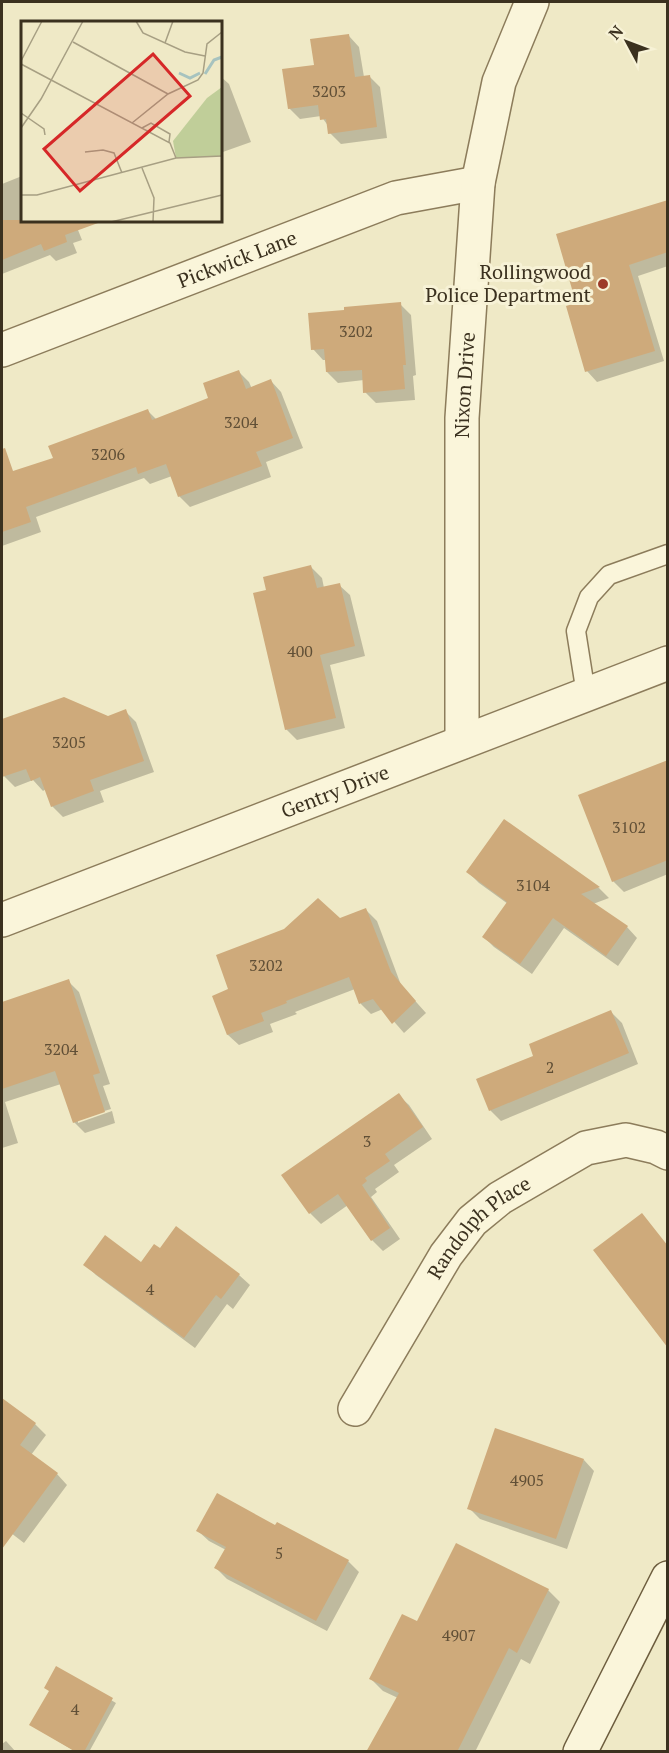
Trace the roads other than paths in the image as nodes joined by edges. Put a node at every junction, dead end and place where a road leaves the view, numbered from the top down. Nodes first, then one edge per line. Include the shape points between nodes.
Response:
1 (532, 2) edge
2 (477, 183) junction
3 (2, 350) edge
4 (668, 554) edge
5 (668, 663) edge
6 (586, 694) junction
7 (462, 742) junction
8 (2, 920) edge
9 (668, 1153) edge
10 (355, 1408) dead end
11 (668, 1578) edge
12 (579, 1752) edge

1 - 2 street, Nixon Drive via 499,82
2 - 3 street, Pickwick Lane via 396,198
2 - 7 street, Nixon Drive via 462,418
4 - 6 lane via 609,575 589,597 576,631
5 - 6 street, Gentry Drive
6 - 7 street, Gentry Drive
7 - 8 street, Gentry Drive
9 - 10 street, Randolph Place via 626,1140 586,1148 500,1198 472,1221 446,1255
11 - 12 street

